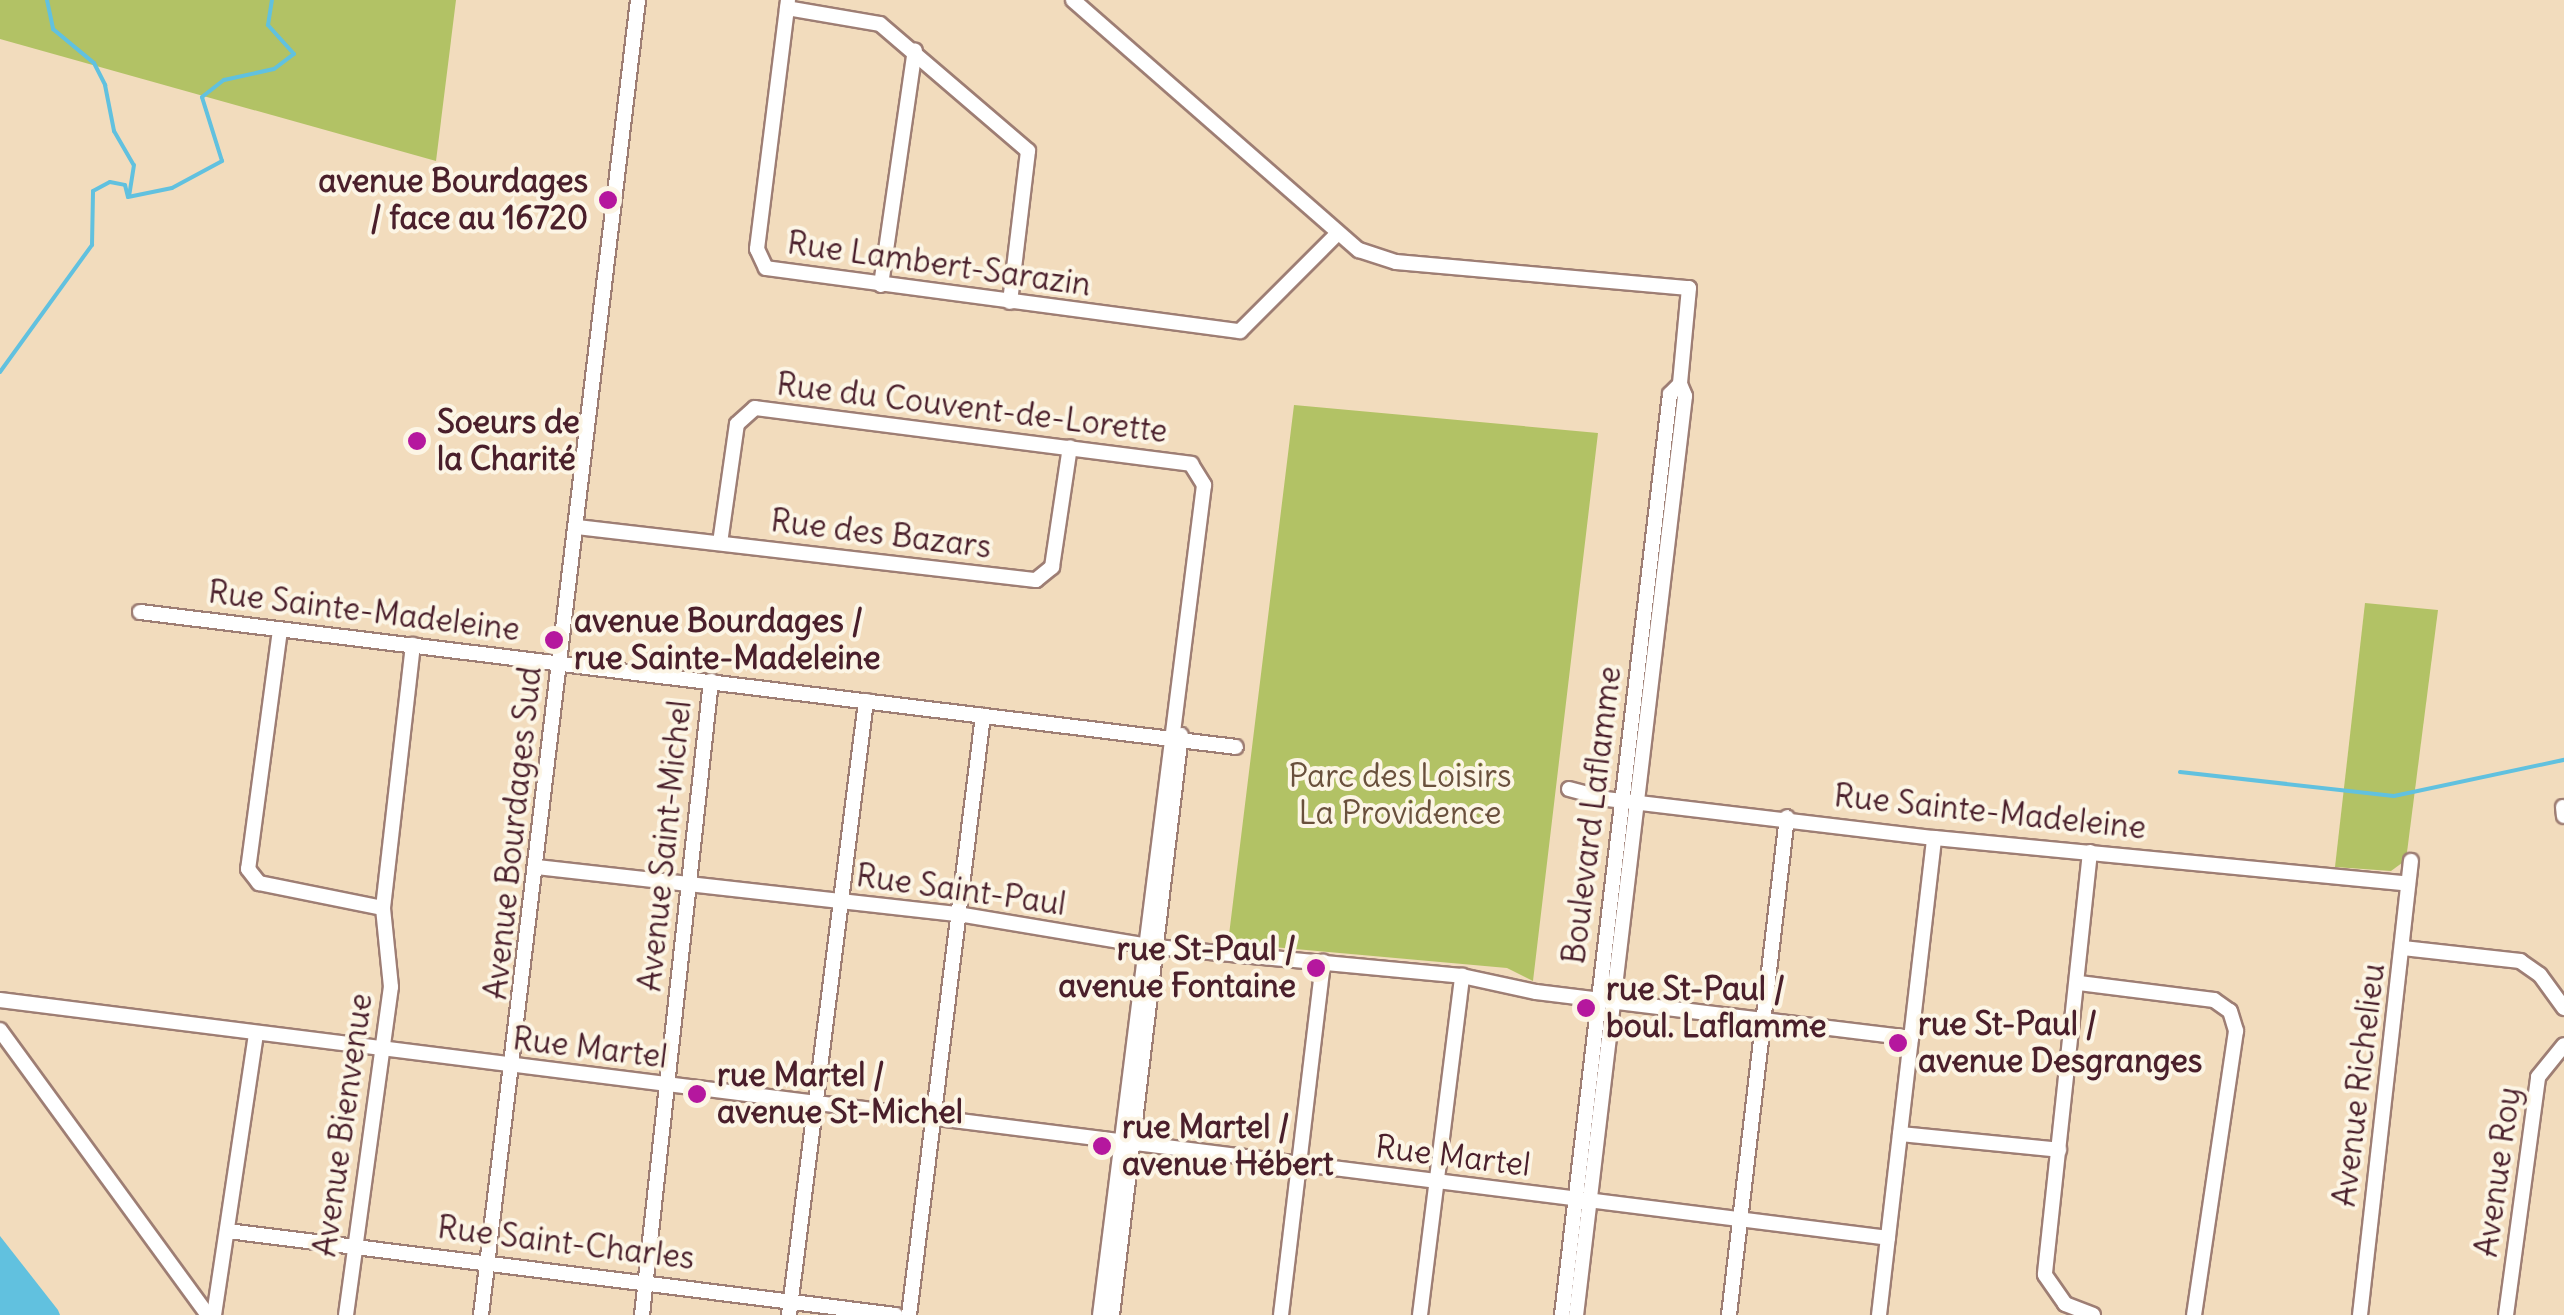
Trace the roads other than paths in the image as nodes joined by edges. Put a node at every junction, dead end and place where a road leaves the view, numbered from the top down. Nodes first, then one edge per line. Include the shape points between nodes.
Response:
1 (638, 0) edge
2 (1073, 0) edge
3 (788, 4) edge
4 (915, 50) junction
5 (1336, 234) junction
6 (881, 285) junction
7 (1010, 302) junction
8 (1070, 447) junction
9 (577, 527) junction
10 (720, 543) junction
11 (140, 612) dead end
12 (280, 630) junction
13 (413, 645) junction
14 (560, 662) junction
15 (711, 681) junction
16 (866, 701) junction
17 (983, 716) junction
18 (1174, 740) junction
19 (1236, 747) dead end
20 (1568, 789) dead end
21 (1628, 801) junction
22 (2563, 807) edge
23 (2564, 816) edge
24 (1787, 817) junction
25 (1934, 838) junction
26 (2090, 852) junction
27 (2412, 861) dead end
28 (537, 867) junction
29 (688, 884) junction
30 (2408, 884) junction
31 (841, 901) junction
32 (382, 908) junction
33 (958, 914) junction
34 (1149, 946) junction
35 (2402, 948) junction
36 (1322, 962) junction
37 (1462, 976) junction
38 (2079, 983) junction
39 (1606, 999) junction
40 (0, 1000) edge
41 (2564, 1008) edge
42 (1763, 1018) junction
43 (0, 1030) edge
44 (256, 1034) junction
45 (1911, 1038) junction
46 (2564, 1045) edge
47 (384, 1050) junction
48 (515, 1067) junction
49 (666, 1085) junction
50 (815, 1104) junction
51 (933, 1118) junction
52 (1900, 1134) junction
53 (1127, 1143) junction
54 (2059, 1150) junction
55 (1298, 1164) junction
56 (1436, 1181) junction
57 (1582, 1200) junction
58 (1740, 1219) junction
59 (228, 1232) junction
60 (1888, 1238) junction
61 (354, 1244) junction
62 (488, 1260) junction
63 (646, 1280) junction
64 (790, 1309) edge
65 (211, 1315) edge
66 (346, 1315) edge
67 (481, 1315) edge
68 (642, 1315) edge
69 (896, 1315) edge
70 (909, 1315) edge
71 (1100, 1315) edge
72 (1112, 1315) edge
73 (1280, 1315) edge
74 (1420, 1315) edge
75 (1562, 1315) edge
76 (1576, 1315) edge
77 (1728, 1315) edge
78 (1879, 1315) edge
79 (2093, 1315) edge
80 (2194, 1315) edge
81 (2360, 1315) edge
82 (2506, 1315) edge

1 - 9 street, Avenue Bourdages Sud
2 - 5 street
3 - 4 street via 880,24
3 - 6 street, Rue Lambert-Sarazin via 757,257 773,271
4 - 6 street
4 - 7 street via 1028,152
5 - 7 street, Rue Lambert-Sarazin via 1240,330
5 - 21 street, Boulevard Laflamme via 1396,262 1689,288 1680,384 1670,394
6 - 7 street, Rue Lambert-Sarazin
8 - 10 street, Rue des Bazars via 1046,578
8 - 10 street, Rue du Couvent-de-Lorette via 756,408 736,424
8 - 18 street, Rue du Couvent-de-Lorette via 1192,464 1204,485
9 - 10 street, Rue des Bazars
9 - 14 street, Avenue Bourdages Sud
11 - 12 street, Rue Sainte-Madeleine
12 - 13 street, Rue Sainte-Madeleine
12 - 32 street via 248,869 259,883
13 - 14 street, Rue Sainte-Madeleine
13 - 32 street, Avenue Bienvenue
14 - 15 street, Rue Sainte-Madeleine
14 - 28 street, Avenue Bourdages Sud
15 - 16 street, Rue Sainte-Madeleine
15 - 29 street, Avenue Saint-Michel
16 - 17 street, Rue Sainte-Madeleine
16 - 31 street
17 - 18 street, Rue Sainte-Madeleine
17 - 33 street
18 - 19 street, Rue Sainte-Madeleine
18 - 34 street
20 - 21 street, Rue Sainte-Madeleine
21 - 24 street, Rue Sainte-Madeleine
21 - 39 street, Boulevard Laflamme
22 - 23 street
24 - 25 street, Rue Sainte-Madeleine
24 - 42 street
25 - 26 street, Rue Sainte-Madeleine
25 - 45 street
26 - 30 street, Rue Sainte-Madeleine
26 - 38 street
27 - 30 street, Avenue Richelieu
28 - 29 street, Rue Saint-Paul
28 - 48 street, Avenue Bourdages Sud
29 - 31 street, Rue Saint-Paul
29 - 49 street, Avenue Saint-Michel
30 - 35 street, Avenue Richelieu
31 - 33 street, Rue Saint-Paul
31 - 50 street
32 - 47 street, Avenue Bienvenue via 392,987
33 - 34 street, Rue Saint-Paul
33 - 51 street
34 - 36 street, Rue Saint-Paul
34 - 53 street
35 - 41 street via 2520,961 2540,975
35 - 81 street, Avenue Richelieu
36 - 37 street, Rue Saint-Paul
36 - 55 street
37 - 39 street, Rue Saint-Paul
37 - 56 street
38 - 54 street
38 - 80 street via 2214,1000 2230,1011 2236,1031
39 - 42 street, Rue Saint-Paul
39 - 57 street, Boulevard Laflamme
40 - 44 street, Rue Martel
42 - 45 street, Rue Saint-Paul
42 - 58 street
43 - 65 street
44 - 47 street, Rue Martel
44 - 59 street
45 - 52 street
46 - 82 street, Avenue Roy via 2538,1077
47 - 48 street, Rue Martel
47 - 61 street, Avenue Bienvenue
48 - 49 street, Rue Martel
48 - 62 street, Avenue Bourdages Sud
49 - 50 street, Rue Martel
49 - 63 street, Avenue Saint-Michel
50 - 51 street, Rue Martel
50 - 64 street
51 - 53 street, Rue Martel
51 - 70 street
52 - 54 street
52 - 60 street
53 - 55 street, Rue Martel
53 - 71 street
53 - 72 street
54 - 79 street via 2045,1276 2065,1304
55 - 56 street, Rue Martel
55 - 73 street
56 - 57 street, Rue Martel
56 - 74 street
57 - 58 street, Rue Martel
57 - 75 street, Boulevard Laflamme
57 - 76 street, Boulevard Laflamme
58 - 60 street, Rue Martel
58 - 77 street
59 - 61 street, Rue Saint-Charles
59 - 65 street
60 - 78 street
61 - 62 street, Rue Saint-Charles
61 - 66 street, Avenue Bienvenue
62 - 63 street, Rue Saint-Charles
62 - 67 street, Avenue Bourdages Sud
63 - 64 street, Rue Saint-Charles
63 - 68 street, Avenue Saint-Michel
64 - 69 street, Rue Saint-Charles

